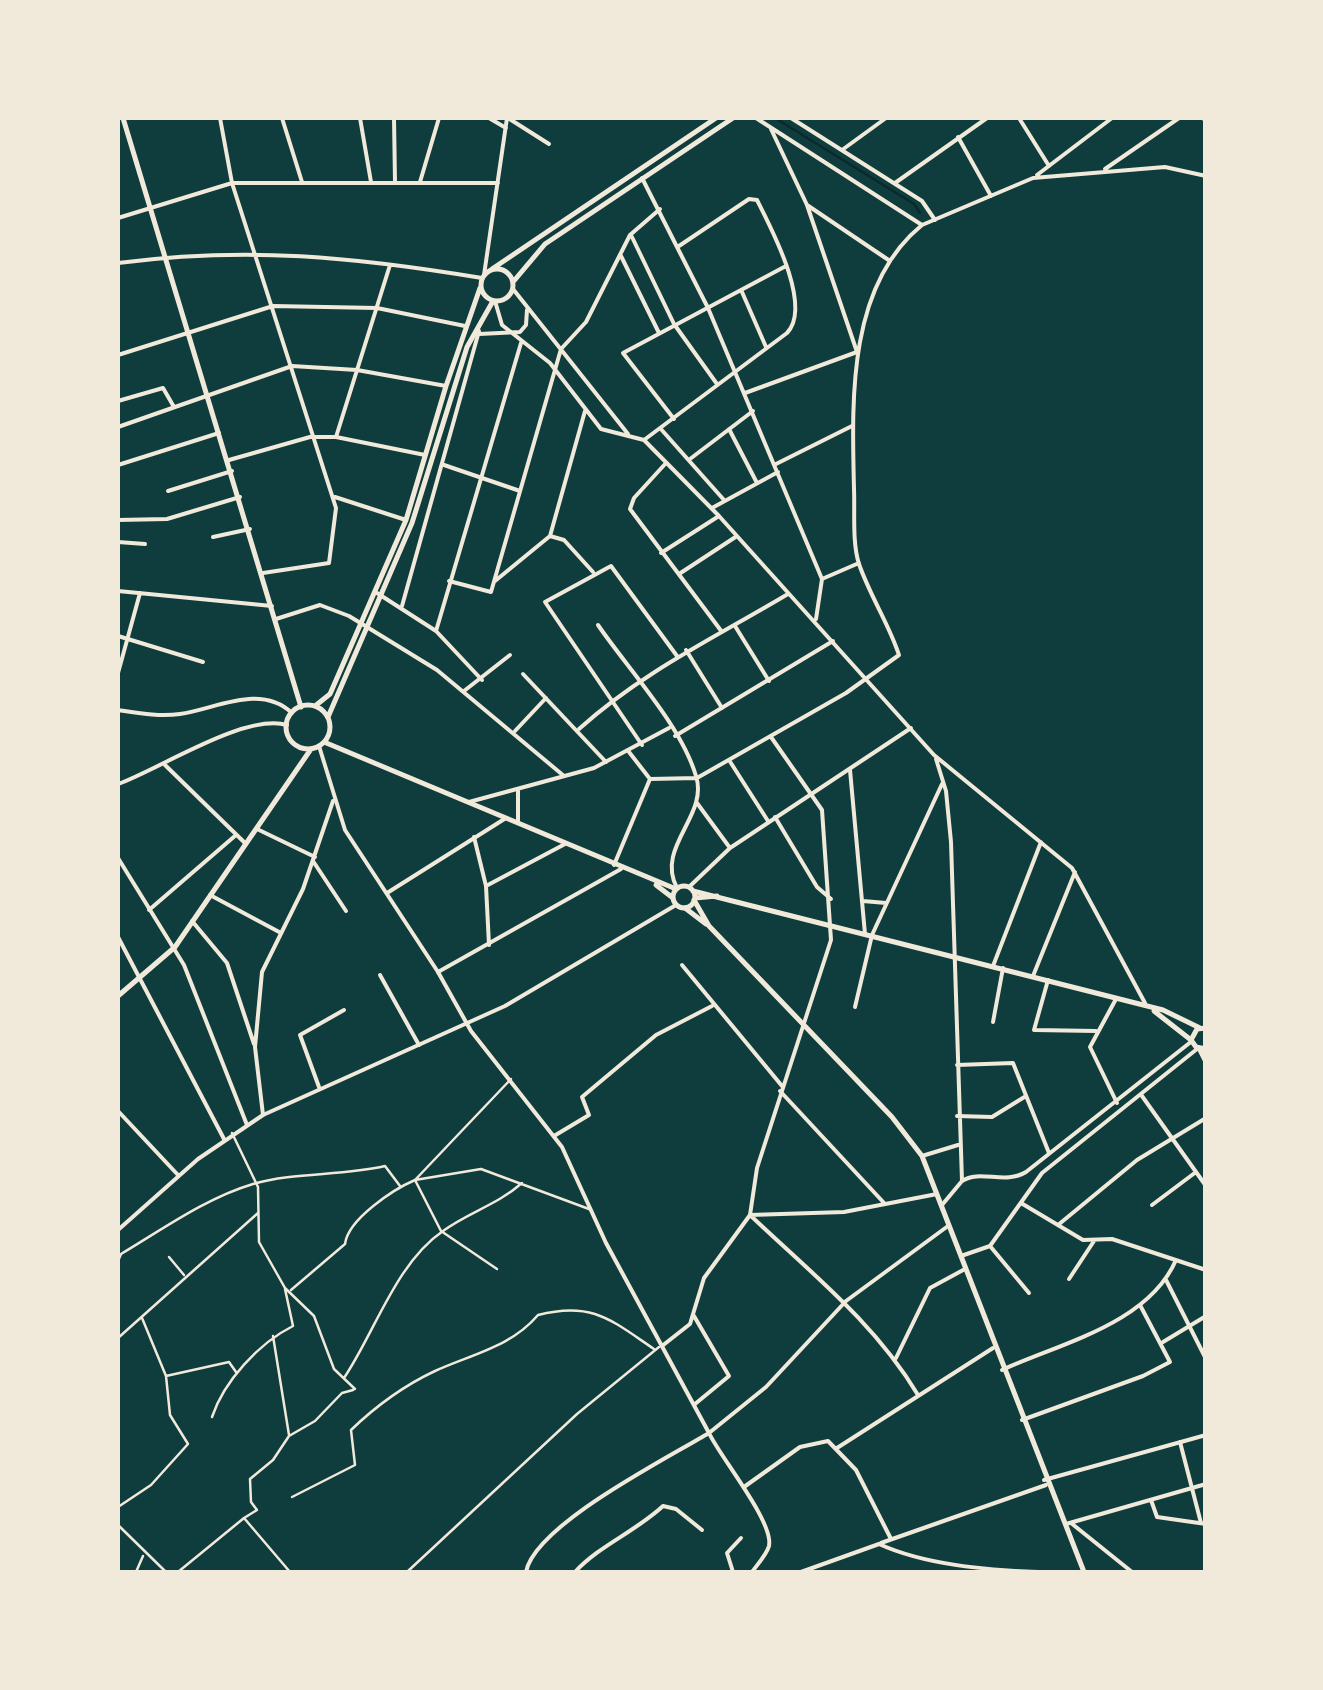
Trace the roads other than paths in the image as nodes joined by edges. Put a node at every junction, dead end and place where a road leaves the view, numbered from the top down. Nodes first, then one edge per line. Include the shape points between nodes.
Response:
1 (121, 118) edge
2 (220, 118) edge
3 (282, 118) edge
4 (360, 118) edge
5 (394, 118) edge
6 (440, 118) edge
7 (489, 118) edge
8 (508, 118) edge
9 (716, 118) edge
10 (733, 118) edge
11 (756, 118) edge
12 (791, 118) edge
13 (886, 118) edge
14 (987, 118) edge
15 (1019, 118) edge
16 (1096, 118) edge
17 (1112, 118) edge
18 (1179, 118) edge
19 (1101, 126) junction
20 (506, 128) junction
21 (771, 129) junction
22 (958, 137) junction
23 (549, 144) dead end
24 (842, 150) junction
25 (1049, 166) junction
26 (1102, 170) junction
27 (1206, 176) edge
28 (642, 177) junction
29 (1033, 178) junction
30 (302, 182) junction
31 (372, 182) junction
32 (395, 182) junction
33 (420, 182) junction
34 (232, 183) junction
35 (498, 183) junction
36 (895, 183) junction
37 (991, 196) junction
38 (808, 206) junction
39 (148, 208) junction
40 (660, 209) junction
41 (118, 218) edge
42 (934, 220) junction
43 (922, 226) junction
44 (630, 235) junction
45 (679, 246) junction
46 (257, 255) junction
47 (620, 255) junction
48 (164, 257) junction
49 (890, 260) junction
50 (118, 262) edge
51 (391, 263) junction
52 (786, 266) junction
53 (492, 269) junction
54 (483, 276) junction
55 (513, 286) junction
56 (480, 288) junction
57 (741, 290) junction
58 (494, 301) junction
59 (273, 306) junction
60 (527, 306) junction
61 (377, 308) junction
62 (708, 308) junction
63 (674, 324) junction
64 (465, 326) junction
65 (480, 326) junction
66 (187, 333) junction
67 (658, 333) junction
68 (478, 334) junction
69 (510, 335) junction
70 (521, 343) junction
71 (766, 347) junction
72 (560, 349) junction
73 (857, 352) junction
74 (118, 355) edge
75 (292, 366) junction
76 (554, 368) junction
77 (358, 370) junction
78 (735, 371) junction
79 (716, 384) junction
80 (446, 386) junction
81 (745, 393) junction
82 (208, 396) junction
83 (118, 400) edge
84 (174, 408) junction
85 (585, 410) junction
86 (753, 411) junction
87 (674, 419) junction
88 (852, 426) junction
89 (118, 427) edge
90 (660, 428) junction
91 (729, 429) junction
92 (220, 433) junction
93 (628, 434) junction
94 (310, 436) junction
95 (336, 437) junction
96 (644, 440) junction
97 (425, 456) junction
98 (690, 459) junction
99 (229, 460) junction
100 (666, 463) junction
101 (118, 464) edge
102 (443, 465) junction
103 (775, 465) junction
104 (232, 471) junction
105 (778, 472) junction
106 (482, 476) junction
107 (757, 483) junction
108 (168, 491) dead end
109 (520, 491) junction
110 (333, 496) junction
111 (240, 497) junction
112 (724, 500) junction
113 (711, 508) junction
114 (719, 516) junction
115 (118, 520) edge
116 (406, 520) junction
117 (250, 530) junction
118 (550, 536) junction
119 (737, 536) junction
120 (212, 538) dead end
121 (118, 542) edge
122 (145, 544) dead end
123 (662, 552) junction
124 (859, 563) junction
125 (594, 572) junction
126 (263, 573) junction
127 (679, 574) junction
128 (822, 579) junction
129 (450, 581) junction
130 (494, 581) junction
131 (118, 590) edge
132 (140, 593) junction
133 (380, 594) junction
134 (788, 594) junction
135 (272, 606) junction
136 (402, 606) junction
137 (276, 619) junction
138 (815, 621) junction
139 (598, 625) dead end
140 (365, 626) junction
141 (734, 626) junction
142 (436, 631) junction
143 (722, 632) junction
144 (118, 636) edge
145 (126, 639) junction
146 (834, 641) junction
147 (686, 650) junction
148 (510, 655) dead end
149 (676, 656) junction
150 (203, 662) dead end
151 (118, 673) edge
152 (524, 674) dead end
153 (866, 678) junction
154 (482, 680) junction
155 (638, 681) junction
156 (769, 682) junction
157 (464, 691) junction
158 (546, 698) junction
159 (611, 698) junction
160 (315, 706) junction
161 (302, 707) junction
162 (722, 708) junction
163 (118, 710) edge
164 (292, 713) junction
165 (328, 717) junction
166 (287, 725) junction
167 (669, 728) junction
168 (911, 728) junction
169 (578, 729) junction
170 (515, 732) junction
171 (674, 736) junction
172 (770, 736) junction
173 (322, 744) junction
174 (642, 745) junction
175 (311, 749) junction
176 (629, 752) junction
177 (934, 755) junction
178 (729, 760) junction
179 (606, 762) junction
180 (164, 764) junction
181 (850, 770) junction
182 (564, 776) junction
183 (697, 778) junction
184 (650, 779) junction
185 (944, 780) junction
186 (118, 784) edge
187 (518, 790) junction
188 (813, 792) junction
189 (333, 801) junction
190 (696, 801) junction
191 (469, 802) junction
192 (776, 817) junction
193 (506, 818) junction
194 (768, 822) junction
195 (518, 823) junction
196 (257, 829) junction
197 (236, 835) junction
198 (474, 838) junction
199 (1041, 842) junction
200 (246, 844) junction
201 (564, 844) junction
202 (730, 848) junction
203 (118, 858) edge
204 (314, 859) junction
205 (617, 867) junction
206 (1075, 872) junction
207 (654, 883) junction
208 (486, 886) junction
209 (676, 888) junction
210 (386, 894) junction
211 (693, 894) junction
212 (210, 896) junction
213 (672, 898) junction
214 (831, 899) junction
215 (863, 901) junction
216 (886, 903) junction
217 (676, 905) junction
218 (684, 908) junction
219 (149, 910) junction
220 (346, 911) dead end
221 (192, 921) junction
222 (832, 924) junction
223 (709, 926) junction
224 (282, 933) junction
225 (868, 934) junction
226 (118, 937) edge
227 (488, 946) junction
228 (174, 947) junction
229 (954, 956) junction
230 (682, 964) dead end
231 (993, 966) junction
232 (1004, 968) junction
233 (438, 972) junction
234 (380, 975) dead end
235 (1033, 976) junction
236 (137, 977) junction
237 (1048, 980) junction
238 (118, 996) edge
239 (1116, 999) junction
240 (712, 1006) junction
241 (855, 1006) dead end
242 (1150, 1008) junction
243 (344, 1010) dead end
244 (993, 1022) dead end
245 (467, 1024) junction
246 (804, 1028) junction
247 (1203, 1028) edge
248 (1096, 1031) junction
249 (1192, 1040) junction
250 (419, 1045) junction
251 (255, 1047) junction
252 (1201, 1049) edge
253 (1206, 1062) edge
254 (956, 1065) junction
255 (511, 1079) junction
256 (319, 1087) junction
257 (781, 1088) junction
258 (1026, 1096) junction
259 (1142, 1096) junction
260 (1117, 1102) junction
261 (118, 1111) edge
262 (264, 1115) junction
263 (957, 1116) junction
264 (1206, 1118) edge
265 (246, 1125) junction
266 (232, 1133) junction
267 (554, 1136) junction
268 (1172, 1138) junction
269 (224, 1139) junction
270 (958, 1145) junction
271 (1049, 1153) junction
272 (922, 1156) junction
273 (1196, 1172) junction
274 (178, 1175) junction
275 (415, 1180) junction
276 (962, 1181) junction
277 (523, 1182) junction
278 (256, 1183) junction
279 (400, 1186) junction
280 (1206, 1186) edge
281 (937, 1194) junction
282 (886, 1204) junction
283 (1021, 1204) junction
284 (941, 1206) junction
285 (1152, 1206) dead end
286 (590, 1209) junction
287 (258, 1212) junction
288 (750, 1215) junction
289 (1058, 1225) junction
290 (948, 1226) junction
291 (118, 1230) edge
292 (441, 1231) junction
293 (1096, 1238) junction
294 (990, 1246) junction
295 (960, 1256) junction
296 (168, 1257) dead end
297 (118, 1260) edge
298 (1176, 1260) junction
299 (965, 1268) junction
300 (497, 1269) dead end
301 (1206, 1270) edge
302 (185, 1276) junction
303 (1069, 1279) dead end
304 (1166, 1280) junction
305 (285, 1288) junction
306 (291, 1290) junction
307 (1028, 1293) dead end
308 (846, 1301) junction
309 (1140, 1305) junction
310 (694, 1316) junction
311 (1206, 1316) edge
312 (141, 1317) junction
313 (1190, 1325) junction
314 (294, 1326) junction
315 (301, 1326) dead end
316 (273, 1336) junction
317 (118, 1338) edge
318 (1162, 1343) junction
319 (662, 1346) junction
320 (993, 1348) junction
321 (654, 1350) junction
322 (896, 1358) junction
323 (1206, 1360) edge
324 (1002, 1370) junction
325 (238, 1375) junction
326 (166, 1376) junction
327 (343, 1379) junction
328 (918, 1395) junction
329 (694, 1404) junction
330 (212, 1418) dead end
331 (1022, 1420) junction
332 (709, 1433) junction
333 (1206, 1435) edge
334 (289, 1436) junction
335 (1180, 1442) junction
336 (837, 1448) junction
337 (1045, 1482) junction
338 (1206, 1484) edge
339 (744, 1487) junction
340 (1192, 1488) junction
341 (292, 1498) dead end
342 (1150, 1500) junction
343 (118, 1507) edge
344 (244, 1518) junction
345 (1068, 1524) junction
346 (1204, 1524) edge
347 (118, 1525) edge
348 (702, 1530) dead end
349 (741, 1538) dead end
350 (891, 1539) junction
351 (879, 1544) junction
352 (144, 1555) junction
353 (186, 1571) edge
354 (136, 1572) edge
355 (166, 1572) edge
356 (178, 1572) edge
357 (290, 1572) edge
358 (407, 1572) edge
359 (526, 1572) edge
360 (575, 1572) edge
361 (734, 1572) edge
362 (752, 1572) edge
363 (801, 1572) edge
364 (1038, 1572) edge
365 (1084, 1572) edge
366 (1132, 1572) edge

1 - 39 main road
2 - 34 street
3 - 30 street
4 - 31 street
5 - 32 street
6 - 33 street
7 - 20 street
8 - 20 street
8 - 23 street
9 - 53 main road
10 - 28 main road
11 - 21 street
12 - 24 street
13 - 24 street
14 - 22 street
15 - 25 street
16 - 19 street
17 - 19 street
18 - 26 street
19 - 25 street
20 - 35 street
21 - 38 street
21 - 43 street
22 - 36 street
22 - 37 street
24 - 36 street
25 - 29 street
26 - 27 street via 1165,166
26 - 29 street
28 - 40 street
28 - 55 main road via 545,244
29 - 37 street
30 - 31 street
30 - 34 street
31 - 32 street
32 - 33 street
33 - 35 street
34 - 39 street
34 - 46 street
35 - 54 street
36 - 42 street via 922,201
37 - 42 street
38 - 49 street
38 - 73 street
39 - 41 street
39 - 48 main road
40 - 44 street
40 - 45 street
42 - 43 street
43 - 49 street
44 - 47 street
44 - 63 street
45 - 52 street via 757,200
45 - 62 street
46 - 48 street
46 - 51 street
46 - 59 street
47 - 67 street
47 - 72 street via 586,322
48 - 50 street
48 - 66 main road
49 - 73 street
51 - 54 street
51 - 61 street
52 - 57 street
52 - 71 street via 794,323
53 - 54 main road
53 - 55 main road via 503,270
54 - 56 main road
55 - 58 main road
55 - 60 street
56 - 58 main road
56 - 64 main road
57 - 62 street
57 - 71 street
58 - 65 main road
58 - 69 street
59 - 61 street
59 - 66 street
59 - 75 street
60 - 69 street via 526,324
60 - 72 street
61 - 64 street
61 - 77 street
62 - 63 street
62 - 78 street
63 - 67 street
63 - 79 street
64 - 80 main road
65 - 68 street
65 - 133 main road via 467,347 412,523
66 - 74 street
66 - 82 main road
67 - 87 street via 625,351 624,359
68 - 69 street
68 - 102 street
69 - 70 street
70 - 76 street
70 - 106 street
71 - 78 street
72 - 76 street
72 - 93 street
73 - 81 street
73 - 88 street
75 - 77 street
75 - 82 street
75 - 94 street
76 - 85 street
76 - 109 street
77 - 80 street
77 - 95 street
78 - 79 street
78 - 81 street
79 - 87 street
80 - 97 main road
81 - 86 street
82 - 84 street
82 - 92 main road
83 - 84 street via 163,388
84 - 89 street
85 - 93 street via 605,432
85 - 118 street
86 - 91 street
86 - 103 street
87 - 90 street
88 - 103 street
88 - 124 street
90 - 96 street
90 - 98 street
91 - 98 street
91 - 107 street
92 - 99 main road
92 - 101 street
93 - 96 street
94 - 95 street
94 - 99 street
94 - 110 street
95 - 97 street
96 - 100 street
97 - 116 main road
98 - 112 street
99 - 104 main road
100 - 113 street
100 - 123 street via 630,506
102 - 106 street
102 - 136 street
103 - 105 street
104 - 108 street
104 - 111 main road
105 - 107 street
105 - 128 street
106 - 109 street
106 - 129 street
107 - 112 street
109 - 130 street
110 - 116 street
110 - 126 street via 329,562
111 - 115 street via 166,518
111 - 117 main road
112 - 113 street
113 - 114 street
114 - 119 street
114 - 123 street
116 - 133 main road
117 - 120 street
117 - 126 main road
118 - 125 street via 564,540
118 - 130 street
119 - 127 street
119 - 134 street
121 - 122 street
123 - 127 street
124 - 128 street
124 - 153 street via 898,651
125 - 149 street via 614,568
125 - 159 street via 544,604
126 - 135 main road
127 - 143 street
128 - 138 street
129 - 130 street via 492,590
129 - 142 street
131 - 132 street
132 - 135 street
132 - 145 street
133 - 136 street
133 - 140 main road
134 - 138 street
134 - 141 street
135 - 137 main road
136 - 142 street
137 - 140 street via 320,605
137 - 161 main road
138 - 146 street
139 - 155 street
140 - 157 street
140 - 160 main road via 330,694
140 - 165 main road
141 - 143 street
141 - 156 street
142 - 154 street
143 - 147 street
144 - 145 street
145 - 150 street
145 - 151 street
146 - 153 street
146 - 156 street
147 - 149 street
147 - 162 street
148 - 154 street
149 - 155 street
152 - 158 street
153 - 168 street
153 - 172 street
154 - 157 street
155 - 159 street
155 - 167 street
156 - 162 street
157 - 170 street
158 - 169 street
158 - 170 street
159 - 169 street
159 - 174 street
160 - 161 main road
160 - 165 main road
161 - 164 main road
162 - 171 street
163 - 164 street via 182,714 246,699 273,701
164 - 166 main road
165 - 173 main road
166 - 175 main road via 293,742
166 - 180 street via 242,730
167 - 171 street
167 - 174 street
168 - 177 street
168 - 181 street
169 - 179 street
170 - 182 street
171 - 183 street
172 - 178 street
172 - 188 street
173 - 175 main road
173 - 189 street
173 - 191 main road
174 - 176 street
175 - 196 main road
176 - 179 street
176 - 184 street
177 - 185 street
177 - 199 street
178 - 183 street
178 - 194 street
179 - 182 street
180 - 186 street
180 - 197 street
181 - 188 street
181 - 215 street
182 - 187 street
183 - 184 street
183 - 190 street
184 - 205 street
185 - 216 street
185 - 229 street
187 - 191 street
187 - 195 street
188 - 192 street
188 - 214 street via 824,818
189 - 204 street
189 - 210 street
190 - 202 street
190 - 209 street via 672,860
191 - 193 main road
192 - 194 street
192 - 214 street via 812,881
193 - 195 main road
193 - 198 street
194 - 202 street
195 - 201 main road
196 - 200 main road
196 - 204 street
197 - 200 street
197 - 219 street
198 - 208 street
198 - 210 street
199 - 206 street
199 - 231 street
200 - 212 main road
201 - 205 main road
201 - 208 street
202 - 211 street
203 - 219 street
204 - 220 street
204 - 224 street
205 - 207 main road
205 - 227 street
206 - 235 street
206 - 242 street
207 - 209 main road
207 - 213 main road
208 - 227 street
209 - 211 main road
209 - 213 main road
210 - 233 street
211 - 218 main road
211 - 222 main road
211 - 223 main road
212 - 221 main road
212 - 224 street
213 - 217 main road
214 - 222 street
215 - 216 street
215 - 225 street
216 - 225 street
217 - 218 main road
217 - 245 street
218 - 223 main road
219 - 228 street
221 - 228 main road
221 - 251 street via 227,962
222 - 225 main road
222 - 246 street
223 - 246 main road
224 - 251 street via 262,972
225 - 229 main road
225 - 241 street
226 - 236 street
227 - 233 street
228 - 236 main road
228 - 265 street
229 - 231 main road
229 - 254 street
230 - 240 street
231 - 232 main road
232 - 235 main road
232 - 244 street
233 - 245 street
234 - 250 street
235 - 237 main road
236 - 238 main road
236 - 269 street
237 - 239 main road
237 - 248 street via 1034,1030
239 - 242 main road
239 - 248 street
240 - 257 street
240 - 267 street via 661,1032 610,1070 582,1097 590,1115
242 - 247 main road
242 - 249 main road
243 - 256 street via 300,1035
245 - 250 street
245 - 255 street
246 - 257 street
246 - 272 main road
247 - 249 main road
248 - 260 street via 1091,1052
249 - 252 main road
249 - 260 street
250 - 256 street
251 - 262 street
252 - 253 main road
252 - 259 street
254 - 258 street via 1011,1062
254 - 263 street
255 - 267 street
255 - 275 street
256 - 262 street
257 - 282 street
257 - 288 street
258 - 263 street via 998,1116
258 - 271 street
259 - 268 street
259 - 283 street via 1042,1173
260 - 271 street
261 - 274 street
262 - 265 street
263 - 270 street
264 - 268 street
265 - 266 street
266 - 269 street
266 - 278 street
267 - 286 street
268 - 273 street
268 - 289 street
269 - 274 street
270 - 272 street
270 - 276 street
271 - 276 street via 1009,1180
272 - 281 main road
273 - 280 street
273 - 285 street
274 - 291 street
275 - 277 street via 481,1170
275 - 279 street
275 - 292 street
276 - 284 street
277 - 286 street
277 - 292 street via 500,1202
278 - 279 street via 385,1166
278 - 287 street
278 - 297 street via 218,1197
279 - 306 street
281 - 282 street
281 - 284 main road
282 - 288 street
283 - 289 street
283 - 294 street
284 - 290 main road
286 - 319 street
287 - 302 street
287 - 305 street via 259,1242
288 - 308 street
288 - 310 street via 704,1278
289 - 293 street via 1083,1240
290 - 295 main road
290 - 308 street
292 - 300 street
292 - 327 street via 394,1287
293 - 298 street
293 - 303 street
294 - 295 street
294 - 307 street
295 - 299 main road
296 - 302 street
298 - 301 street
298 - 304 street
299 - 320 main road
299 - 322 street via 930,1288
302 - 312 street
304 - 309 street
304 - 313 street
305 - 306 street
305 - 314 street
306 - 327 street via 314,1316
308 - 322 street
308 - 332 street via 766,1386
309 - 318 street
309 - 324 street
310 - 319 street
310 - 329 street via 729,1376
311 - 313 street
312 - 317 street
312 - 326 street
313 - 318 street
313 - 323 street
314 - 315 street
314 - 316 street
316 - 325 street
316 - 334 street
318 - 331 street via 1170,1362 1156,1371
319 - 321 street
319 - 329 street
320 - 324 main road
320 - 328 street
321 - 341 street via 584,1308 538,1314 522,1334 380,1403 350,1430 355,1465
321 - 358 street
322 - 328 street
324 - 331 main road
325 - 326 street via 229,1362
325 - 330 street
326 - 343 street via 170,1416 188,1444 151,1486
327 - 334 street via 355,1390
328 - 336 street
329 - 332 street
331 - 337 main road
332 - 339 street
332 - 359 street via 561,1528 529,1556
333 - 335 street
334 - 344 street via 250,1479 257,1510
335 - 337 street
335 - 340 street
336 - 339 street via 814,1441
336 - 350 street via 867,1488
337 - 345 main road
337 - 350 street
338 - 340 street
339 - 362 street via 770,1542
340 - 342 street
340 - 346 street
342 - 345 street
342 - 346 street via 1157,1517
344 - 353 street
344 - 357 street
345 - 365 main road
345 - 366 street
347 - 352 street
348 - 360 street via 663,1506
349 - 361 street via 727,1553
350 - 351 street
351 - 363 street
351 - 364 street
352 - 354 street
352 - 355 street
353 - 356 street

